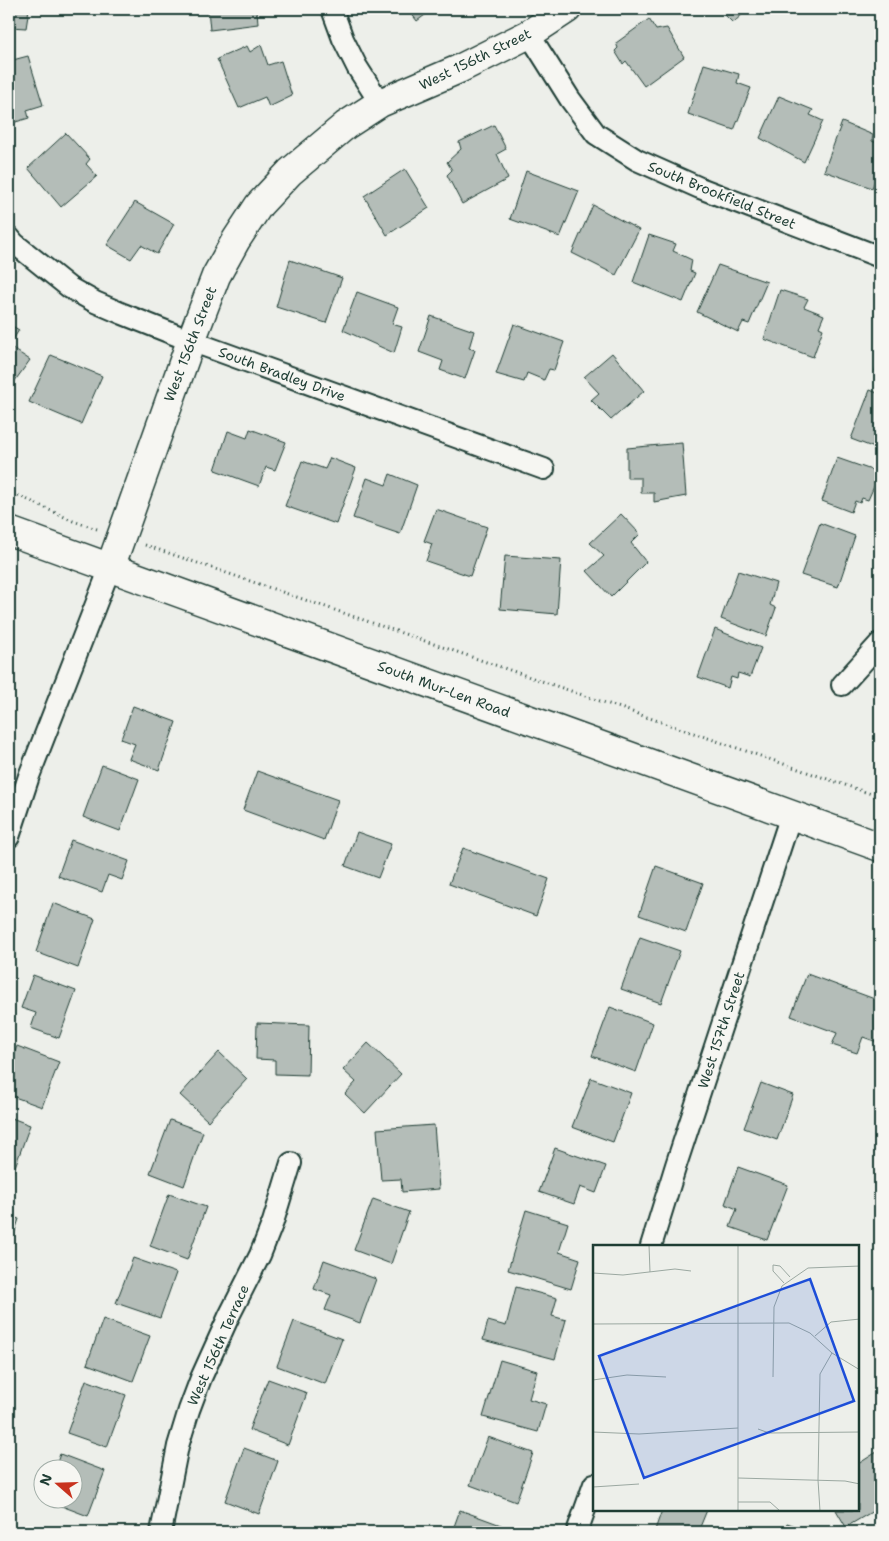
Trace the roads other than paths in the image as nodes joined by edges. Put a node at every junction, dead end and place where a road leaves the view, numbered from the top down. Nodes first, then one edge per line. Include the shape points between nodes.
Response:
1 (332, 9) edge
2 (567, 9) edge
3 (529, 34) junction
4 (380, 103) junction
5 (9, 237) edge
6 (880, 257) edge
7 (191, 341) junction
8 (544, 469) dead end
9 (9, 531) edge
10 (110, 568) junction
11 (880, 643) edge
12 (842, 685) dead end
13 (791, 815) junction
14 (9, 837) edge
15 (880, 847) edge
16 (291, 1163) dead end
17 (651, 1245) edge
18 (593, 1487) edge
19 (161, 1532) edge
20 (576, 1532) edge

1 - 4 street via 343,39
2 - 3 main road, West 156th Street
3 - 4 main road, West 156th Street
3 - 6 street, South Brookfield Street via 596,134 637,160 700,188
4 - 7 main road, West 156th Street via 346,124 290,172 259,204 216,276
5 - 7 street, South Bradley Drive via 70,288 95,302
7 - 8 street, South Bradley Drive
7 - 10 main road, West 156th Street
9 - 10 main road, South Mur-Len Road
10 - 13 main road, South Mur-Len Road
10 - 14 street, West 156th Street via 29,776
11 - 12 street
13 - 15 main road, South Mur-Len Road
13 - 17 street, West 157th Street
16 - 19 street, West 156th Terrace via 260,1255 229,1316 189,1410 178,1446
18 - 20 street

